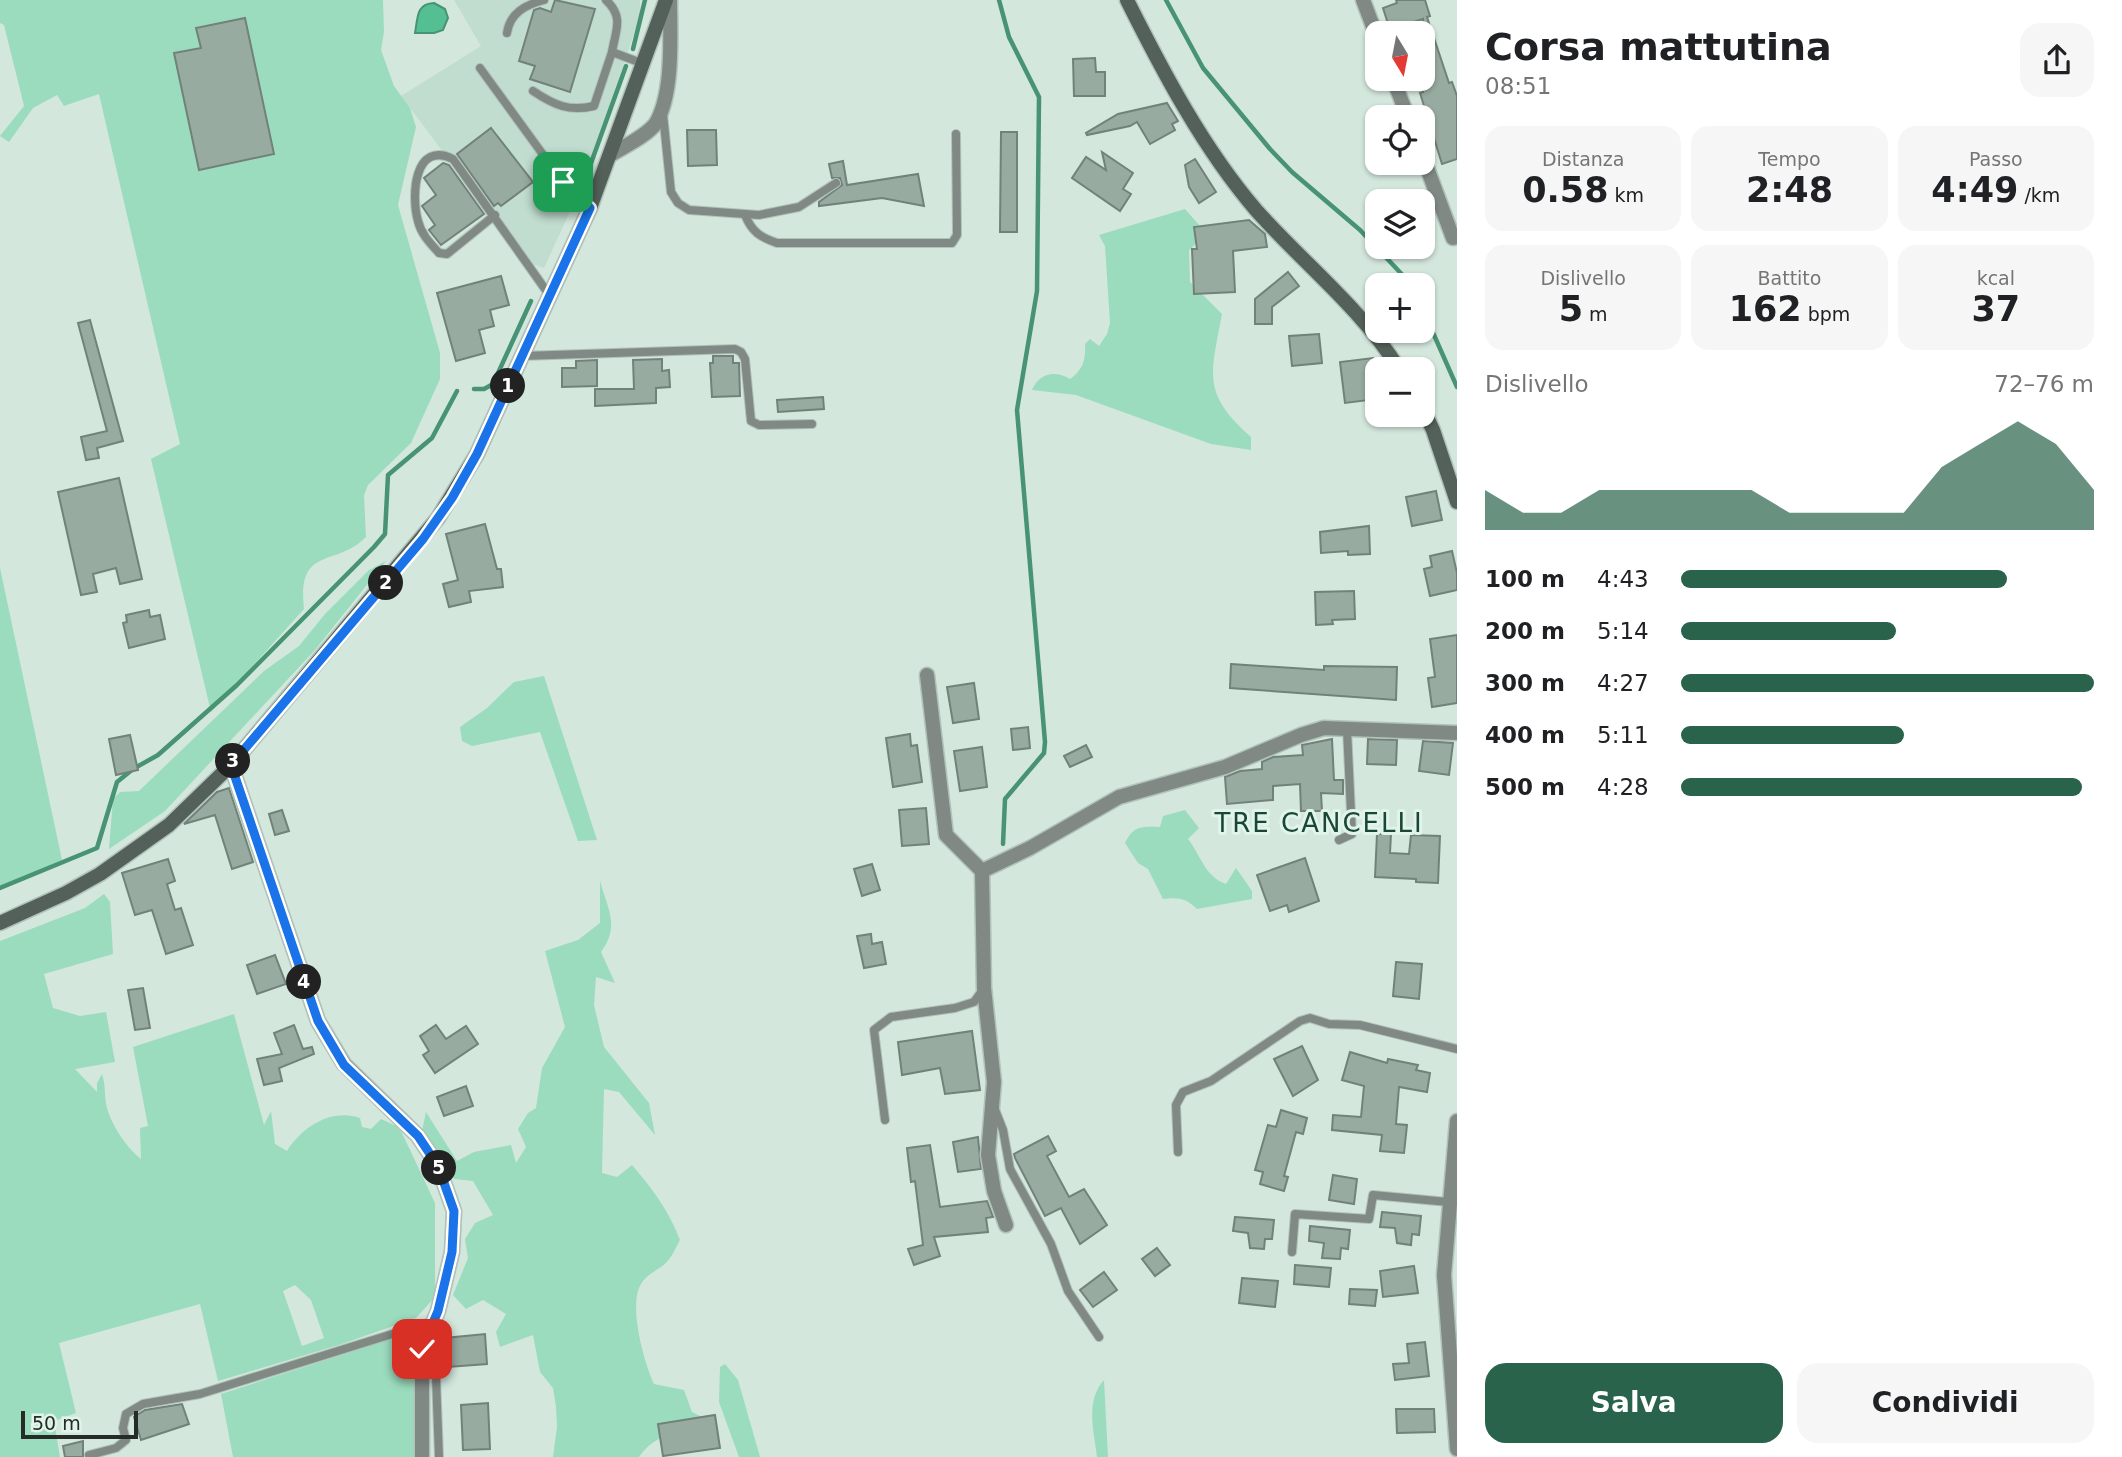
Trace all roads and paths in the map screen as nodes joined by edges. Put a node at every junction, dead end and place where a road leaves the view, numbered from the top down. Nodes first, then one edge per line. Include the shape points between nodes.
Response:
1 (544, 0) edge
2 (606, 0) edge
3 (668, 0) edge
4 (1127, 0) edge
5 (1363, 0) edge
6 (1371, 21) edge
7 (507, 33) dead end
8 (612, 52) junction
9 (644, 64) junction
10 (480, 68) dead end
11 (533, 91) dead end
12 (662, 104) junction
13 (956, 134) dead end
14 (612, 154) junction
15 (1429, 175) edge
16 (836, 183) dead end
17 (590, 208) junction
18 (495, 215) junction
19 (745, 215) junction
20 (1457, 237) edge
21 (550, 296) junction
22 (522, 356) junction
23 (1390, 357) edge
24 (812, 424) dead end
25 (1432, 427) edge
26 (1457, 502) edge
27 (927, 675) dead end
28 (1347, 729) junction
29 (1457, 733) edge
30 (231, 765) junction
31 (1339, 840) dead end
32 (982, 872) junction
33 (0, 923) edge
34 (984, 988) junction
35 (1457, 1049) edge
36 (993, 1104) junction
37 (885, 1120) dead end
38 (1457, 1121) edge
39 (1178, 1152) dead end
40 (1448, 1202) junction
41 (1006, 1225) dead end
42 (1292, 1252) dead end
43 (434, 1321) junction
44 (428, 1336) junction
45 (1099, 1337) dead end
46 (1457, 1449) edge
47 (89, 1455) dead end
48 (422, 1457) edge
49 (439, 1457) edge

1 - 7 lane via 519,11
2 - 8 lane via 617,10
3 - 9 main road
3 - 12 street via 670,48
4 - 23 main road via 1157,58 1238,188 1361,318
5 - 6 street
8 - 9 lane
8 - 11 lane via 594,106 577,110
9 - 14 main road
10 - 17 lane via 563,182
12 - 14 street via 655,124
12 - 19 lane via 671,192 678,203 689,210
13 - 19 lane via 957,235 952,243 777,243 750,228
14 - 17 main road
15 - 20 street via 1453,238
16 - 19 lane via 799,207
17 - 21 main road
18 - 18 lane via 453,159 433,155 418,169 414,200 418,222 439,253 447,254
18 - 21 lane
21 - 22 main road
22 - 24 lane via 735,349 745,359 751,421 760,425
22 - 30 main road via 477,454 438,518
25 - 26 main road
27 - 32 street via 946,835
28 - 29 street
28 - 31 lane via 1352,834
28 - 32 street via 1324,728 1225,767 1119,797
30 - 33 main road via 141,847 66,893
30 - 43 street via 318,1021 344,1065 418,1136 438,1166 454,1211 452,1252
32 - 34 street
34 - 36 street via 995,1082
34 - 37 lane via 974,1002 891,1017 874,1030
35 - 39 lane via 1360,1025 1310,1018 1300,1021 1210,1081 1183,1092 1176,1105
36 - 41 street via 988,1155
36 - 45 lane via 1010,1169 1051,1244 1068,1291
38 - 40 street
40 - 42 lane via 1373,1195 1369,1219 1295,1214
40 - 46 street via 1444,1275
43 - 44 street
43 - 47 lane via 200,1394 142,1404 126,1414 126,1440 116,1448
44 - 48 street via 422,1349
44 - 49 lane via 436,1350

